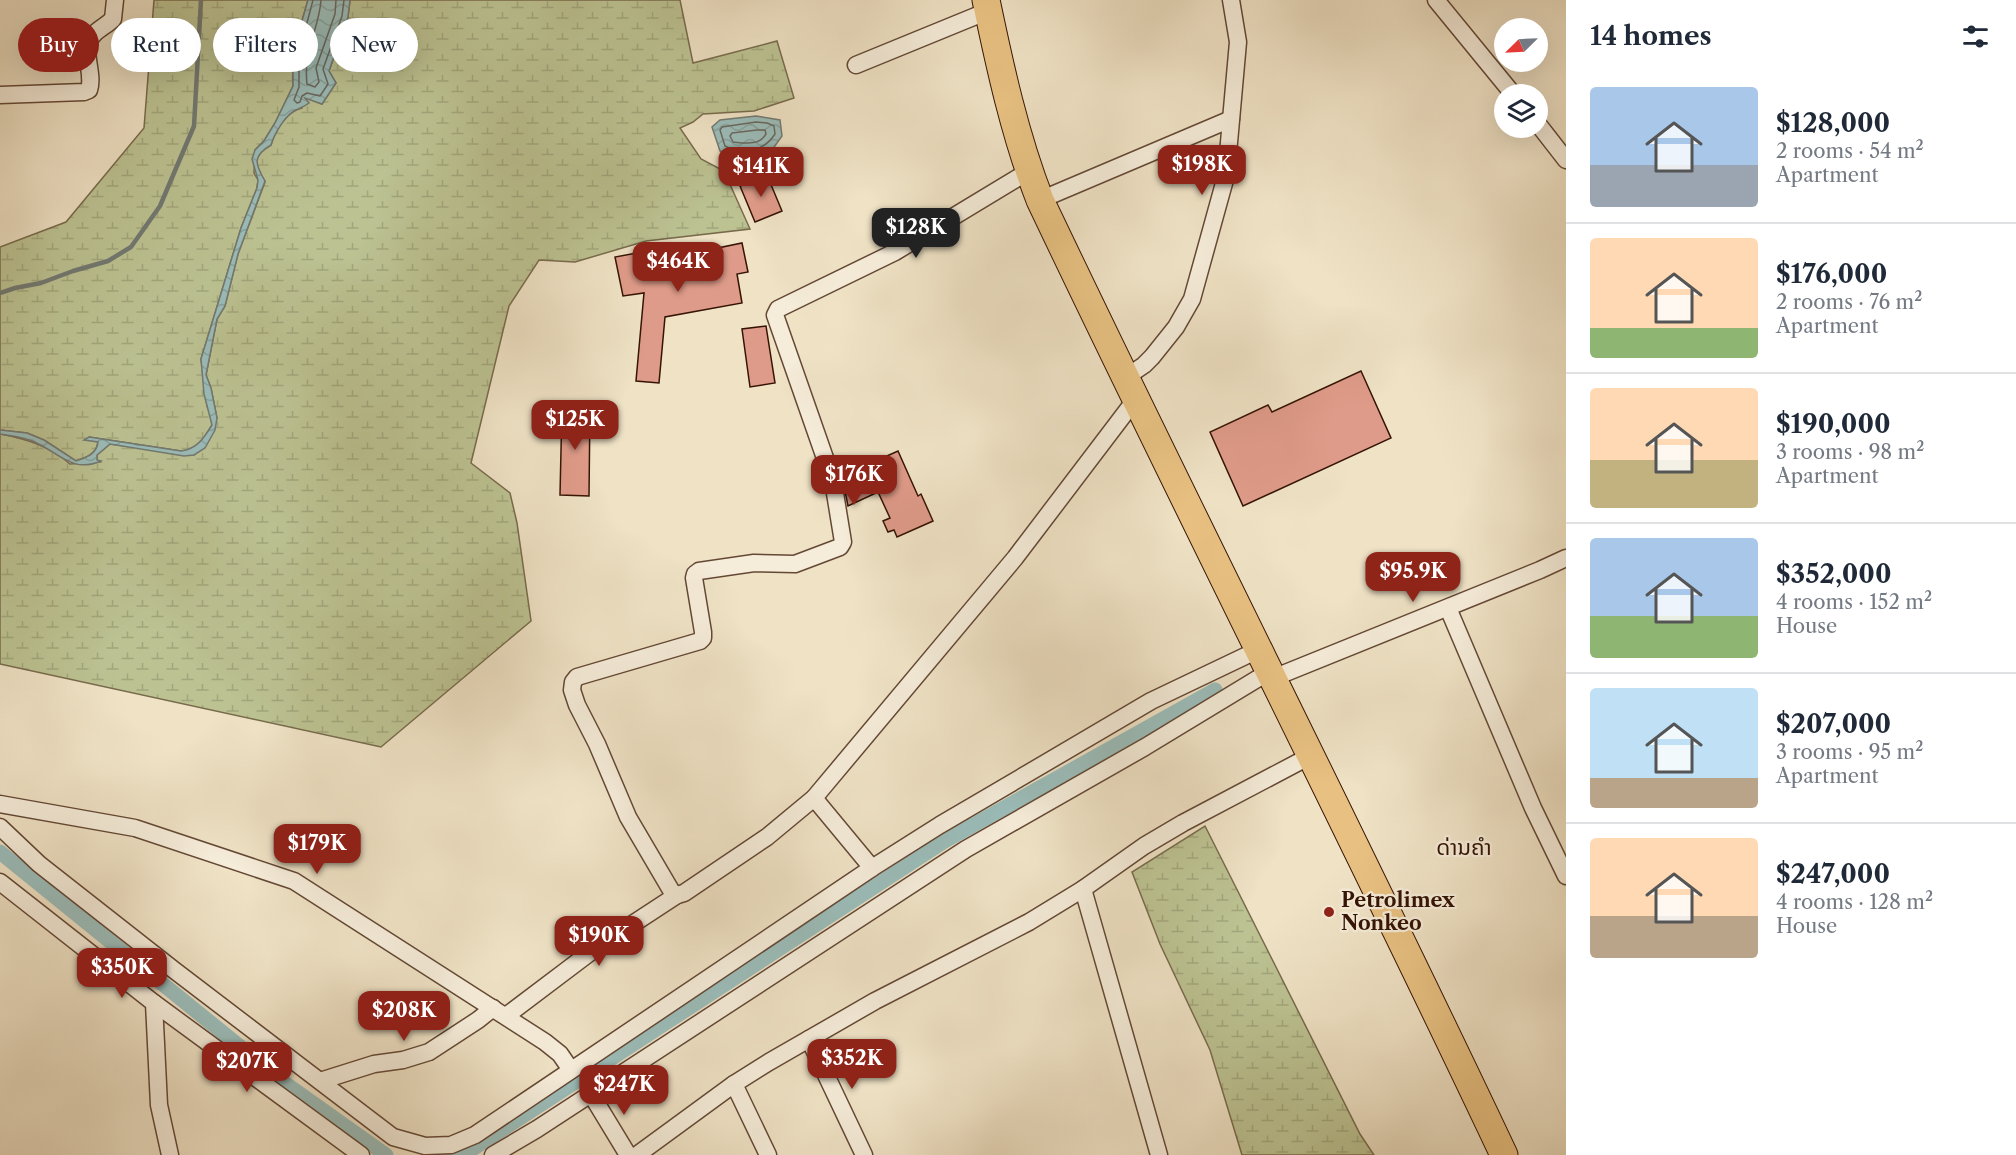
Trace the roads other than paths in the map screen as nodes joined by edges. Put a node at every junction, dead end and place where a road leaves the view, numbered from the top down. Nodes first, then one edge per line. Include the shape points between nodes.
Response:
1 (115, 0) edge
2 (1231, 0) edge
3 (1436, 0) edge
4 (987, 6) edge
5 (856, 64) dead end
6 (1505, 84) edge
7 (0, 95) edge
8 (1231, 119) junction
9 (1548, 137) edge
10 (1566, 160) edge
11 (1029, 171) junction
12 (1040, 200) junction
13 (1130, 389) junction
14 (1566, 558) edge
15 (1448, 608) junction
16 (1268, 666) junction
17 (1312, 754) junction
18 (814, 798) junction
19 (0, 804) edge
20 (0, 827) edge
21 (872, 868) junction
22 (1566, 876) edge
23 (0, 882) edge
24 (1083, 889) junction
25 (677, 895) junction
26 (154, 1003) junction
27 (499, 1012) junction
28 (809, 1039) junction
29 (572, 1070) junction
30 (320, 1081) junction
31 (734, 1084) junction
32 (591, 1094) junction
33 (170, 1155) edge
34 (361, 1155) edge
35 (493, 1155) edge
36 (628, 1155) edge
37 (637, 1155) edge
38 (768, 1155) edge
39 (864, 1155) edge
40 (1159, 1155) edge
41 (1504, 1155) edge

1 - 7 street via 113,19 89,41 89,90
2 - 8 street via 1238,42
3 - 6 street
4 - 5 street
4 - 11 highway
8 - 12 street
8 - 13 street via 1226,176 1192,299 1176,327 1134,374
9 - 10 street
11 - 12 highway
11 - 25 street via 895,252 778,309 775,315 833,481 843,542 840,547 795,564 754,563 699,571 694,579 703,632 700,641 577,677 573,682 577,705 628,817
12 - 13 highway
13 - 16 highway
13 - 18 street via 1007,567
14 - 15 street
15 - 16 street
15 - 22 street
16 - 17 highway
16 - 21 street via 1151,701
16 - 32 street via 1144,747 966,849
17 - 24 street via 1144,846
17 - 41 highway
18 - 21 street
18 - 25 street via 767,837
19 - 27 street via 135,828 294,881
20 - 30 street via 48,871
21 - 29 street
23 - 26 street
24 - 28 street via 1029,922
24 - 40 street
25 - 27 street
26 - 33 street via 159,1105
26 - 34 street
27 - 29 street via 560,1054
27 - 30 street via 478,1020 429,1052
28 - 31 street
28 - 39 street
29 - 30 street via 475,1136 452,1145 424,1146 393,1137
31 - 37 street
31 - 38 street
32 - 35 street
32 - 36 street

